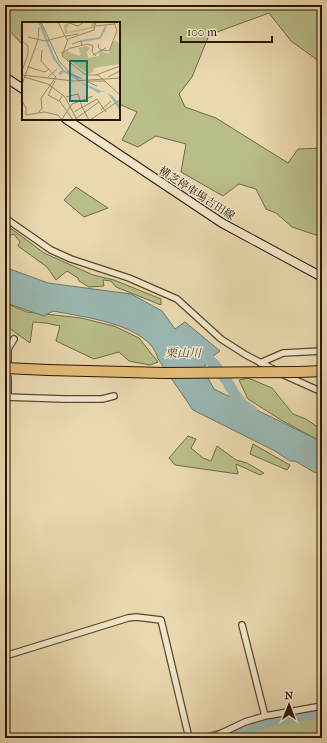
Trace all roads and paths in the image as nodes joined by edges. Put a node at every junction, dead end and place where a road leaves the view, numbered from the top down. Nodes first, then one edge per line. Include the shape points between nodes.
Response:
1 (5, 77) edge
2 (22, 89) edge
3 (68, 120) edge
4 (5, 218) edge
5 (322, 277) edge
6 (14, 339) dead end
7 (6, 349) edge
8 (322, 351) edge
9 (260, 363) junction
10 (6, 365) edge
11 (322, 371) edge
12 (8, 378) dead end
13 (322, 392) edge
14 (114, 396) dead end
15 (6, 398) edge
16 (242, 626) dead end
17 (5, 656) edge
18 (322, 706) edge
19 (265, 716) junction
20 (189, 738) edge
21 (211, 738) edge

1 - 2 main road
3 - 5 main road, 横芝停車場吉田線 via 222,223
4 - 9 street via 51,250 129,278 176,299 221,339
6 - 7 street
7 - 10 street
8 - 9 street via 283,353
9 - 13 street
10 - 11 highway, bridge via 48,370 165,373
12 - 15 street
14 - 15 street via 102,399
16 - 19 street
17 - 20 street via 128,618 161,620
18 - 19 street
19 - 21 street

